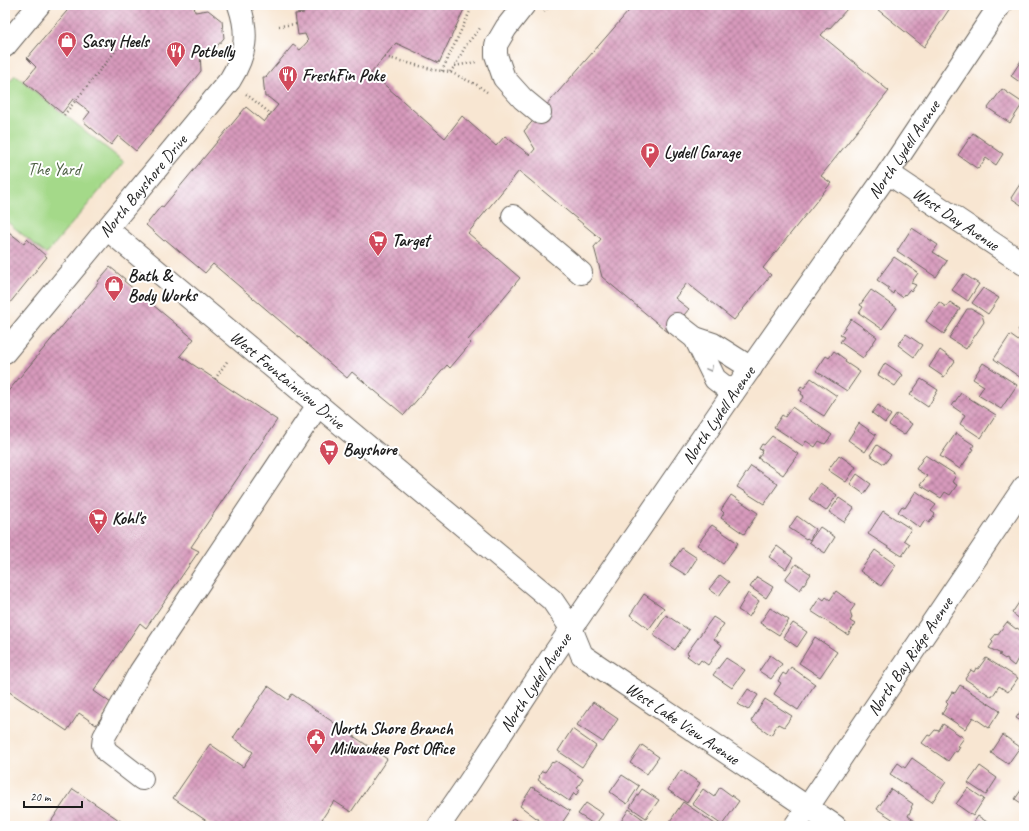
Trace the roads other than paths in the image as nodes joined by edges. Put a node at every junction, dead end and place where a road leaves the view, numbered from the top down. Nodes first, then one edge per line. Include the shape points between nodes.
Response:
1 (39, 5) edge
2 (239, 5) edge
3 (524, 5) edge
4 (1000, 5) edge
5 (5, 46) edge
6 (540, 113) dead end
7 (888, 173) junction
8 (513, 216) dead end
9 (107, 229) junction
10 (1024, 264) edge
11 (581, 273) dead end
12 (677, 324) dead end
13 (695, 338) junction
14 (5, 352) edge
15 (751, 368) junction
16 (733, 393) junction
17 (318, 405) junction
18 (1024, 487) edge
19 (571, 628) junction
20 (142, 779) dead end
21 (808, 808) junction
22 (439, 826) edge
23 (795, 826) edge
24 (835, 826) edge

1 - 5 street
2 - 9 street, North Bayshore Drive via 245,28 245,41 238,66 230,80
3 - 6 street via 496,45 496,55 504,78
4 - 7 street, North Lydell Avenue
7 - 10 street, West Day Avenue
7 - 15 street, North Lydell Avenue
8 - 11 street
9 - 14 street, North Bayshore Drive
9 - 17 street, West Fountainview Drive
12 - 13 street
13 - 15 street via 713,344
13 -> 16 street via 715,379
15 - 16 street, North Lydell Avenue
16 - 19 street, North Lydell Avenue
17 - 19 street, West Fountainview Drive via 552,600
17 - 20 street via 140,672 104,737 103,745 107,752
18 - 21 street, North Bay Ridge Avenue
19 - 21 street, West Lake View Avenue via 582,655
19 - 22 street, North Lydell Avenue
21 - 23 street, North Bay Ridge Avenue
21 - 24 street, West Lake View Avenue

